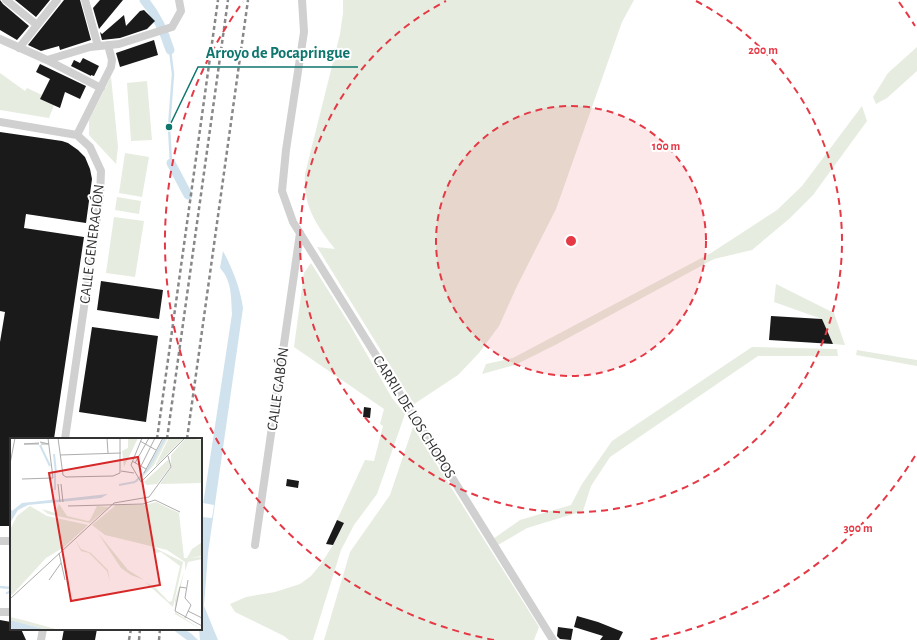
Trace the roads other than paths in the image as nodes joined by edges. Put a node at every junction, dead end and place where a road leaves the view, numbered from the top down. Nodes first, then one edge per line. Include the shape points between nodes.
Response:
1 (6, 0) edge
2 (57, 0) edge
3 (85, 0) edge
4 (179, 0) edge
5 (302, 0) edge
6 (37, 25) junction
7 (0, 39) edge
8 (108, 45) junction
9 (98, 46) junction
10 (19, 48) junction
11 (47, 60) junction
12 (101, 88) junction
13 (0, 122) edge
14 (77, 135) junction
15 (300, 233) junction
16 (65, 438) edge
17 (255, 545) dead end
18 (43, 630) edge
19 (41, 640) edge
20 (553, 640) edge

1 - 6 street
2 - 6 street
3 - 9 street
4 - 8 street via 181,11 166,29
5 - 15 street, CARRIL DE LOS CHOPOS via 304,32 282,191 293,222
6 - 10 street
7 - 10 street
8 - 9 street
8 - 12 street via 112,60
9 - 11 street
10 - 11 street
11 - 12 street
12 - 14 street
13 - 14 street
14 - 16 street, CALLE GENERACIÓN via 90,147 101,171 100,196
15 - 17 street, CALLE GABÓN
15 - 20 street, CARRIL DE LOS CHOPOS
18 - 19 street

